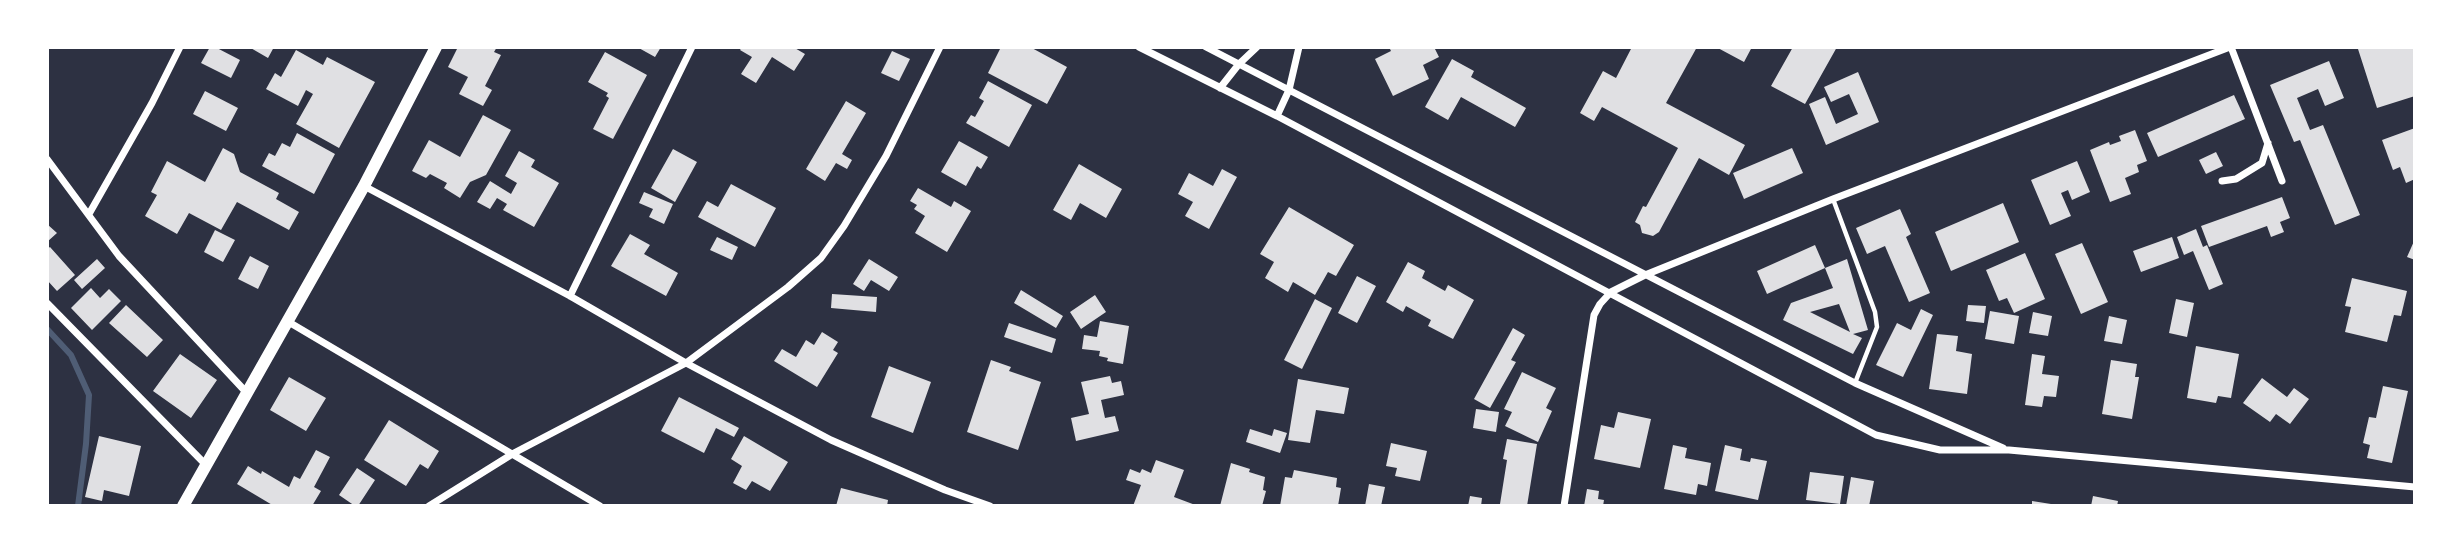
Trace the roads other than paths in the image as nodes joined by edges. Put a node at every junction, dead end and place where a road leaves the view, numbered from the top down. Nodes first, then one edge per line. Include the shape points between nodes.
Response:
1 (180, 47) edge
2 (436, 47) edge
3 (692, 47) edge
4 (940, 47) edge
5 (1139, 47) edge
6 (1206, 47) edge
7 (1257, 47) edge
8 (1299, 47) edge
9 (2231, 47) edge
10 (1239, 64) junction
11 (1220, 88) junction
12 (1289, 90) junction
13 (1277, 116) junction
14 (2268, 142) junction
15 (47, 159) edge
16 (2222, 181) dead end
17 (2282, 181) dead end
18 (364, 186) junction
19 (1833, 200) junction
20 (89, 214) junction
21 (1645, 275) junction
22 (1611, 292) junction
23 (570, 296) junction
24 (47, 303) edge
25 (286, 321) junction
26 (686, 363) junction
27 (1855, 383) junction
28 (246, 393) junction
29 (2009, 450) junction
30 (514, 453) junction
31 (206, 465) junction
32 (2415, 486) edge
33 (183, 506) edge
34 (429, 506) edge
35 (600, 506) edge
36 (990, 506) edge
37 (1564, 506) edge

1 - 20 street
2 - 18 street
3 - 23 street
4 - 26 street via 886,156 821,258
5 - 11 street
6 - 10 street
7 - 10 street
8 - 12 street
9 - 14 street
9 - 19 street
10 - 11 street
10 - 12 street
11 - 13 street
12 - 13 street
12 - 21 street
13 - 22 street
14 - 16 street via 2262,163 2236,179
14 - 17 street
15 - 20 street
18 - 23 street
18 - 25 street
19 - 21 street
19 - 27 lane via 1877,327
20 - 28 street via 119,256
21 - 22 street
21 - 27 street
22 - 29 street via 1876,435 1940,450
22 - 37 street via 1594,315
23 - 26 street
24 - 31 street
25 - 28 street
25 - 30 street
26 - 30 street
26 - 36 street via 831,440
27 - 29 street
28 - 31 street
29 - 32 street
30 - 34 street
30 - 35 street
31 - 33 street

